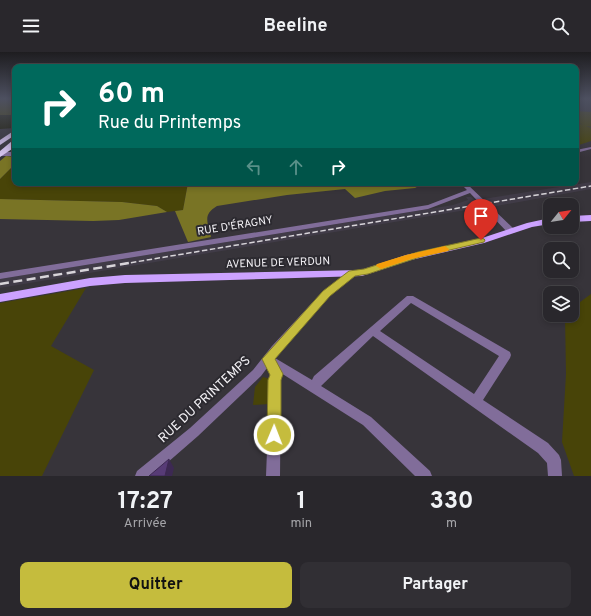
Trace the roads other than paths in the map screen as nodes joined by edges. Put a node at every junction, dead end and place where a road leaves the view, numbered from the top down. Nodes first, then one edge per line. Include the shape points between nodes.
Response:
1 (12, 134) edge
2 (0, 143) edge
3 (12, 145) edge
4 (590, 150) edge
5 (579, 152) edge
6 (12, 154) edge
7 (0, 155) edge
8 (579, 155) edge
9 (466, 186) edge
10 (471, 191) junction
11 (591, 218) edge
12 (579, 219) edge
13 (543, 223) edge
14 (511, 231) junction
15 (352, 274) junction
16 (0, 276) edge
17 (0, 298) edge
18 (372, 331) junction
19 (268, 359) junction
20 (314, 386) junction
21 (475, 402) junction
22 (142, 476) edge
23 (273, 476) edge
24 (425, 476) edge
25 (555, 476) edge

1 - 2 highway
3 - 7 highway
4 - 5 street
4 - 8 street
6 - 7 street
9 - 10 street
10 - 14 street
10 - 16 street, RUE D'ÉRAGNY via 463,192 438,204
11 - 12 main road
13 - 14 main road, AVENUE DE VERDUN
14 - 15 main road, AVENUE DE VERDUN
15 - 17 main road, AVENUE DE VERDUN via 125,279 90,282
15 - 19 street, RUE DU PRINTEMPS via 320,299
18 - 20 street
18 - 21 street
18 - 21 street via 410,298 506,356
19 - 20 street
19 - 22 street, RUE DU PRINTEMPS via 257,373 194,432
19 - 23 street via 276,374
20 - 24 street via 366,421
21 - 25 street via 543,448 554,460

